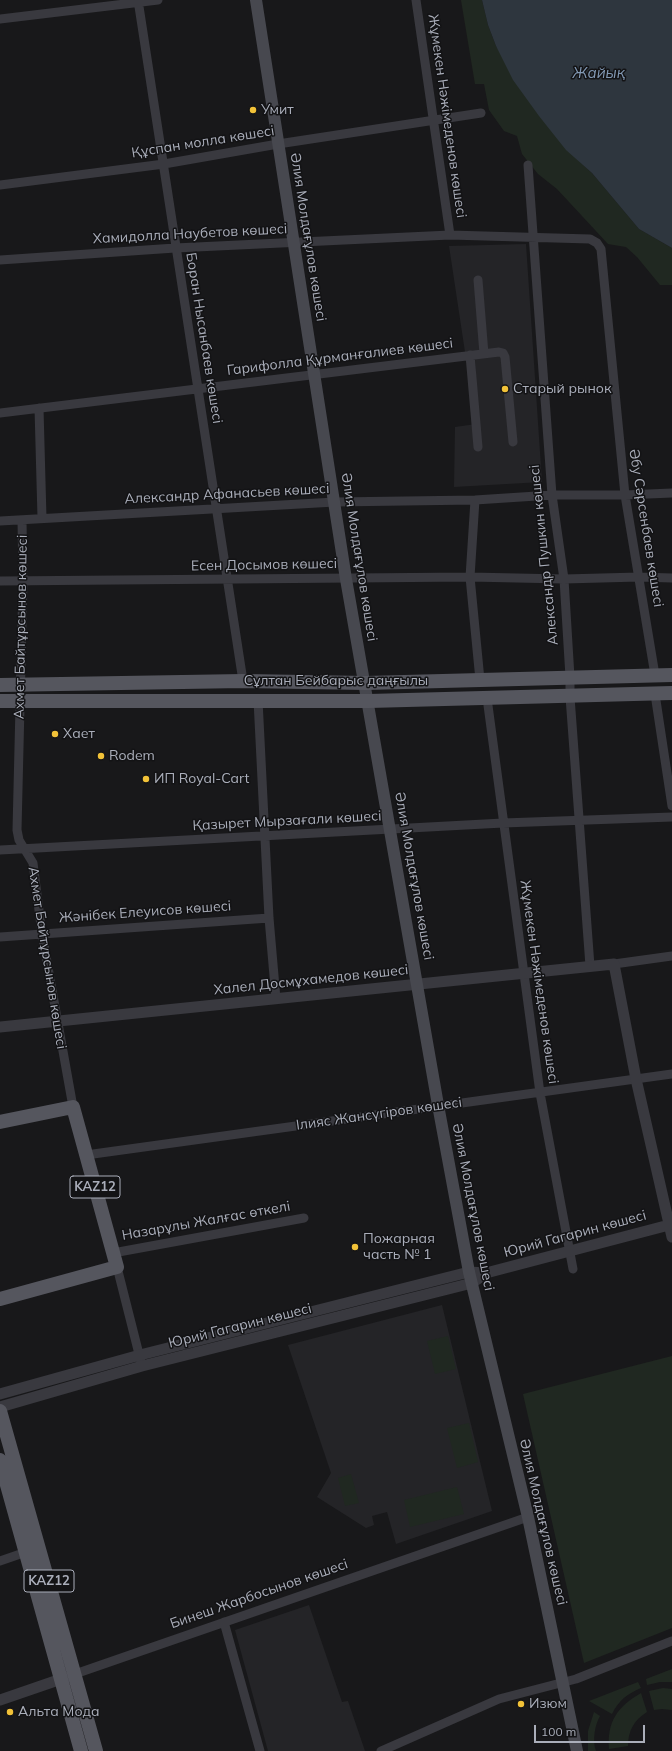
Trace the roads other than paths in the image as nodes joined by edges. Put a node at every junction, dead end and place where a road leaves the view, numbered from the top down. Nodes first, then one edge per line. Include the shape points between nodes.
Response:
1 (158, 0) edge
2 (256, 0) edge
3 (416, 0) edge
4 (138, 1) edge
5 (0, 19) edge
6 (480, 113) dead end
7 (434, 119) junction
8 (278, 144) junction
9 (164, 164) junction
10 (528, 165) dead end
11 (0, 185) edge
12 (450, 235) junction
13 (534, 237) junction
14 (294, 242) junction
15 (597, 243) joint
16 (175, 248) junction
17 (0, 260) edge
18 (478, 280) dead end
19 (484, 354) junction
20 (470, 356) junction
21 (315, 374) junction
22 (198, 389) junction
23 (39, 408) junction
24 (0, 413) edge
25 (513, 442) dead end
26 (478, 447) dead end
27 (672, 493) edge
28 (552, 495) junction
29 (624, 495) junction
30 (475, 500) junction
31 (335, 502) junction
32 (216, 508) junction
33 (42, 518) junction
34 (0, 520) edge
35 (22, 520) junction
36 (639, 576) junction
37 (470, 577) junction
38 (672, 578) edge
39 (346, 579) junction
40 (564, 579) junction
41 (227, 580) junction
42 (0, 581) edge
43 (23, 582) junction
44 (655, 675) junction
45 (672, 675) edge
46 (570, 677) junction
47 (480, 680) junction
48 (244, 681) junction
49 (134, 683) junction
50 (366, 683) junction
51 (21, 684) junction
52 (0, 685) edge
53 (655, 694) junction
54 (672, 694) edge
55 (570, 697) junction
56 (487, 698) junction
57 (258, 700) junction
58 (0, 701) edge
59 (20, 701) junction
60 (135, 701) junction
61 (369, 701) junction
62 (672, 806) edge
63 (672, 817) edge
64 (579, 820) junction
65 (503, 823) junction
66 (391, 830) junction
67 (265, 835) junction
68 (24, 849) junction
69 (0, 850) edge
70 (269, 918) junction
71 (42, 934) junction
72 (0, 937) edge
73 (672, 956) edge
74 (614, 964) junction
75 (590, 966) junction
76 (524, 974) junction
77 (417, 984) junction
78 (276, 999) junction
79 (57, 1022) junction
80 (0, 1027) edge
81 (672, 1074) edge
82 (636, 1079) junction
83 (540, 1093) junction
84 (438, 1106) junction
85 (73, 1107) junction
86 (0, 1122) edge
87 (86, 1155) junction
88 (304, 1218) dead end
89 (670, 1225) edge
90 (672, 1237) edge
91 (571, 1250) junction
92 (113, 1253) junction
93 (117, 1267) junction
94 (573, 1269) dead end
95 (470, 1278) junction
96 (0, 1299) edge
97 (140, 1355) junction
98 (142, 1366) junction
99 (0, 1394) edge
100 (0, 1407) edge
101 (0, 1411) edge
102 (0, 1460) edge
103 (528, 1517) junction
104 (32, 1550) junction
105 (0, 1560) edge
106 (224, 1622) junction
107 (672, 1641) edge
108 (69, 1677) junction
109 (562, 1683) junction
110 (0, 1700) edge
111 (81, 1751) edge
112 (96, 1751) edge
113 (260, 1751) edge
114 (380, 1751) edge
115 (577, 1751) edge

1 - 4 street
2 - 8 main road, Әлия Молдағұлов көшесі
3 - 7 street, Жұмекен Нәжімеденов көшесі
4 - 5 street
4 - 9 street, Боран Нысанбаев көшесі
6 - 7 street, Құспан молла көшесі
7 - 8 street, Құспан молла көшесі
7 - 12 street, Жұмекен Нәжімеденов көшесі
8 - 9 street, Құспан молла көшесі
8 - 14 main road, Әлия Молдағұлов көшесі
9 - 11 street, Құспан молла көшесі
9 - 16 street, Боран Нысанбаев көшесі
10 - 13 street, Александр Пушкин көшесі
12 - 13 street, Хамидолла Наубетов көшесі
12 - 14 street, Хамидолла Наубетов көшесі
13 - 15 street, Хамидолла Наубетов көшесі via 590,239
13 - 28 street, Александр Пушкин көшесі
14 - 16 street, Хамидолла Наубетов көшесі
14 - 21 main road, Әлия Молдағұлов көшесі
15 - 29 street, Әбу Сәрсенбаев көшесі via 601,249
16 - 17 street, Хамидолла Наубетов көшесі
16 - 22 street, Боран Нысанбаев көшесі
18 - 19 street
19 - 20 street, Гарифолла Құрманғалиев көшесі
19 - 25 street, Гарифолла Құрманғалиев көшесі via 499,352 505,357
20 - 21 street, Гарифолла Құрманғалиев көшесі
20 - 26 street
21 - 22 street, Гарифолла Құрманғалиев көшесі
21 - 31 main road, Әлия Молдағұлов көшесі
22 - 23 street, Гарифолла Құрманғалиев көшесі
22 - 32 street, Боран Нысанбаев көшесі
23 - 24 street, Гарифолла Құрманғалиев көшесі
23 - 33 street, Ахмет Байтұрсынов көшесі
27 - 29 street, Александр Афанасьев көшесі
28 - 29 street, Александр Афанасьев көшесі
28 - 30 street, Александр Афанасьев көшесі
28 - 40 street, Александр Пушкин көшесі
29 - 36 street, Әбу Сәрсенбаев көшесі
30 - 31 street, Александр Афанасьев көшесі
30 - 37 street
31 - 32 street, Александр Афанасьев көшесі
31 - 39 main road, Әлия Молдағұлов көшесі
32 - 33 street, Александр Афанасьев көшесі
32 - 41 street, Боран Нысанбаев көшесі
33 - 35 street, Александр Афанасьев көшесі
34 - 35 street, Александр Афанасьев көшесі
35 - 43 street, Ахмет Байтұрсынов көшесі
36 - 38 street, Есен Досымов көшесі
36 - 40 street, Есен Досымов көшесі
36 - 44 street, Әбу Сәрсенбаев көшесі
37 - 39 street, Есен Досымов көшесі
37 - 40 street, Есен Досымов көшесі
37 - 47 street
39 - 41 street, Есен Досымов көшесі
39 - 50 main road, Әлия Молдағұлов көшесі
40 - 46 street, Александр Пушкин көшесі
41 - 43 street, Есен Досымов көшесі
41 - 48 street, Боран Нысанбаев көшесі
42 - 43 street, Есен Досымов көшесі
43 - 51 street, Ахмет Байтұрсынов көшесі
44 - 45 main road, Сұлтан Бейбарыс даңғылы
44 - 46 main road, Сұлтан Бейбарыс даңғылы
46 - 47 main road, Сұлтан Бейбарыс даңғылы
46 - 55 street, Александр Пушкин көшесі
47 - 50 main road, Сұлтан Бейбарыс даңғылы
48 - 49 main road, Сұлтан Бейбарыс даңғылы
48 - 50 main road, Сұлтан Бейбарыс даңғылы
49 - 51 main road, Сұлтан Бейбарыс даңғылы
49 - 60 main road via 137,691
50 - 61 main road, Әлия Молдағұлов көшесі
51 - 52 main road, Сұлтан Бейбарыс даңғылы
51 - 59 street, Ахмет Байтұрсынов көшесі
53 - 54 main road, Сұлтан Бейбарыс даңғылы
53 - 55 main road, Сұлтан Бейбарыс даңғылы
53 - 62 street
55 - 56 main road, Сұлтан Бейбарыс даңғылы
55 - 64 street, Александр Пушкин көшесі
56 - 61 main road, Сұлтан Бейбарыс даңғылы
56 - 65 street, Жұмекен Нәжімеденов көшесі
57 - 60 main road, Сұлтан Бейбарыс даңғылы
57 - 61 main road, Сұлтан Бейбарыс даңғылы
57 - 67 street
58 - 59 main road, Сұлтан Бейбарыс даңғылы
59 - 60 main road, Сұлтан Бейбарыс даңғылы
59 - 68 street, Ахмет Байтұрсынов көшесі via 17,830
61 - 66 main road, Әлия Молдағұлов көшесі
63 - 64 street, Қазырет Мырзағали көшесі
64 - 65 street, Қазырет Мырзағали көшесі
64 - 75 street, Александр Пушкин көшесі
65 - 66 street, Қазырет Мырзағали көшесі
65 - 76 street, Жұмекен Нәжімеденов көшесі
66 - 67 street, Қазырет Мырзағали көшесі
66 - 77 main road, Әлия Молдағұлов көшесі
67 - 68 street, Қазырет Мырзағали көшесі
67 - 70 street
68 - 69 street, Қазырет Мырзағали көшесі
68 - 71 street, Ахмет Байтұрсынов көшесі via 33,863
70 - 71 street, Жәнібек Елеуисов көшесі
70 - 78 street
71 - 72 street, Жәнібек Елеуисов көшесі
71 - 79 street, Ахмет Байтұрсынов көшесі
73 - 74 street, Халел Досмұхамедов көшесі
74 - 75 street, Халел Досмұхамедов көшесі
74 - 82 street
75 - 76 street, Халел Досмұхамедов көшесі
76 - 77 street, Халел Досмұхамедов көшесі
76 - 83 street, Жұмекен Нәжімеденов көшесі
77 - 78 street, Халел Досмұхамедов көшесі
77 - 84 main road, Әлия Молдағұлов көшесі
78 - 79 street, Халел Досмұхамедов көшесі
79 - 80 street, Халел Досмұхамедов көшесі
79 - 85 street, Ахмет Байтұрсынов көшесі
81 - 82 street, Ілияс Жансүгіров көшесі
82 - 83 street, Ілияс Жансүгіров көшесі
82 - 89 street
83 - 84 street, Ілияс Жансүгіров көшесі
83 - 91 street, Жұмекен Нәжімеденов көшесі
84 - 87 street, Ілияс Жансүгіров көшесі
84 - 95 main road, Әлия Молдағұлов көшесі
85 - 86 main road
85 - 87 main road, Ахмет Байтұрсынов көшесі / KAZ12
87 - 92 main road, Ахмет Байтұрсынов көшесі / KAZ12
88 - 92 street, Назарұлы Жалғас өткелі
89 - 90 street
89 - 91 street, Юрий Гагарин көшесі
91 - 94 street, Жұмекен Нәжімеденов көшесі
91 - 95 street, Юрий Гагарин көшесі
92 - 93 main road, Ахмет Байтұрсынов көшесі / KAZ12
93 - 96 main road
93 - 97 street, Ахмет Байтұрсынов көшесі
95 - 97 street, Юрий Гагарин көшесі
95 - 98 street, Юрий Гагарин көшесі
95 - 103 main road, Әлия Молдағұлов көшесі
97 - 98 street, Ахмет Байтұрсынов көшесі
97 - 99 street, Юрий Гагарин көшесі
98 - 100 street, Юрий Гагарин көшесі
101 - 104 main road, KAZ12
102 - 104 main road, KAZ12
103 - 106 street, Бинеш Жарбосынов көшесі
103 - 109 main road, Әлия Молдағұлов көшесі
104 - 105 street
104 - 108 main road, KAZ12
106 - 108 street, Бинеш Жарбосынов көшесі
106 - 113 street
107 - 109 street
108 - 110 street, Бинеш Жарбосынов көшесі
108 - 111 main road, KAZ12
108 - 112 main road, KAZ12
109 - 114 street via 499,1699
109 - 115 main road, Әлия Молдағұлов көшесі

